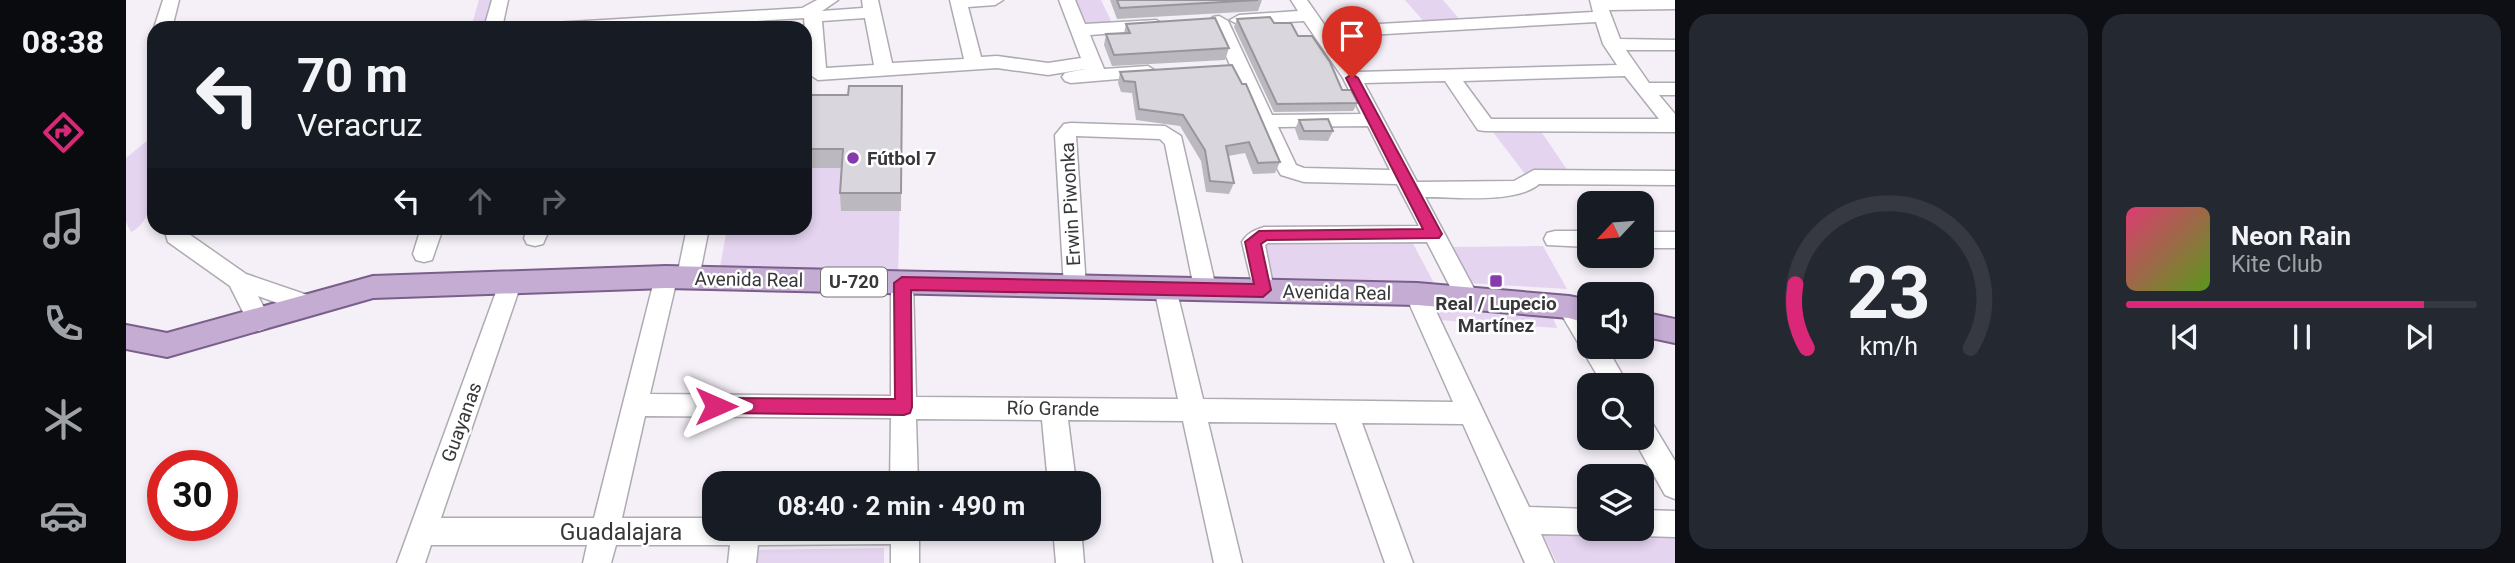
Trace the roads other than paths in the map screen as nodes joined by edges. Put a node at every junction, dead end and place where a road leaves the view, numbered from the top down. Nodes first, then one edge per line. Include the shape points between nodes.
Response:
1 (171, 0) edge
2 (500, 0) edge
3 (660, 0) edge
4 (830, 0) edge
5 (995, 0) edge
6 (1067, 0) edge
7 (1567, 0) edge
8 (958, 1) edge
9 (1675, 4) edge
10 (871, 6) edge
11 (738, 8) edge
12 (1304, 8) edge
13 (1596, 10) edge
14 (812, 14) junction
15 (165, 21) edge
16 (495, 21) edge
17 (659, 21) edge
18 (709, 21) edge
19 (1168, 24) edge
20 (1079, 30) junction
21 (1321, 32) junction
22 (1611, 41) junction
23 (1675, 45) edge
24 (974, 64) junction
25 (814, 66) edge
26 (1242, 66) junction
27 (1216, 68) edge
28 (1095, 69) junction
29 (884, 70) junction
30 (1628, 70) junction
31 (1163, 71) edge
32 (1449, 74) junction
33 (1064, 77) dead end
34 (1352, 78) junction
35 (1644, 89) junction
36 (1675, 89) edge
37 (1374, 120) junction
38 (1266, 121) junction
39 (1485, 125) joint
40 (1675, 126) edge
41 (1675, 178) edge
42 (1407, 183) junction
43 (1434, 234) junction
44 (176, 235) edge
45 (430, 235) edge
46 (695, 235) edge
47 (1555, 239) dead end
48 (1577, 239) edge
49 (1654, 240) edge
50 (1675, 240) edge
51 (424, 254) dead end
52 (677, 278) junction
53 (238, 280) junction
54 (511, 281) junction
55 (902, 283) junction
56 (1075, 287) junction
57 (1165, 288) junction
58 (1205, 288) junction
59 (1263, 290) junction
60 (1417, 293) junction
61 (1466, 296) junction
62 (308, 305) junction
63 (1577, 310) edge
64 (259, 321) junction
65 (1654, 327) edge
66 (1675, 331) edge
67 (126, 337) edge
68 (636, 405) junction
69 (904, 407) junction
70 (1054, 408) junction
71 (1193, 410) junction
72 (1345, 411) junction
73 (1470, 412) junction
74 (1654, 450) edge
75 (904, 471) edge
76 (1061, 471) edge
77 (1675, 486) edge
78 (1520, 520) junction
79 (1577, 522) edge
80 (1654, 523) edge
81 (1675, 524) edge
82 (702, 531) edge
83 (605, 532) junction
84 (421, 533) junction
85 (744, 541) edge
86 (905, 541) edge
87 (1068, 541) edge
88 (411, 563) edge
89 (597, 563) edge
90 (741, 563) edge
91 (905, 563) edge
92 (1070, 563) edge
93 (1228, 563) edge
94 (1399, 563) edge
95 (1540, 563) edge

1 - 15 street
2 - 16 street
3 - 17 street
4 - 14 street
5 - 8 street
6 - 20 street
7 - 13 street
8 - 24 street
9 - 13 street
10 - 14 street
10 - 29 street
11 - 14 street
11 - 18 street
12 - 21 street
12 - 26 street via 1213,21
13 - 21 street
13 - 22 street
14 - 25 street
19 - 20 street
20 - 28 street
21 - 34 street
22 - 23 street
22 - 30 street
24 - 28 street
24 - 29 street
25 - 29 street
26 - 27 street
26 - 38 street
28 - 31 street
28 - 33 street
30 - 32 street
30 - 35 street
32 - 34 street
32 - 39 street
34 - 37 street
35 - 36 street
35 - 40 street
37 - 38 street
37 - 42 street
38 - 42 street via 1288,170 1295,174
39 - 40 street
41 - 42 street via 1534,177 1514,188
42 - 43 street
43 - 59 street via 1264,235 1253,242
43 - 61 street
44 - 53 street
45 - 51 street
46 - 52 street
47 - 48 street
49 - 50 street
52 - 54 main road, Avenida Real / U-720
52 - 55 main road, Avenida Real / U-720
52 - 68 street
53 - 62 street
53 - 64 street
54 - 62 main road, Avenida Real / U-720 via 373,287
54 - 84 street, Guayanas
55 - 56 main road, Avenida Real / U-720
55 - 69 street
56 - 57 main road, Avenida Real / U-720
56 - 58 street, Erwin Piwonka via 1065,135 1070,129 1171,136
57 - 58 main road, Avenida Real / U-720
57 - 71 street
58 - 59 main road, Avenida Real / U-720
59 - 60 main road, Avenida Real / U-720
60 - 61 main road, Avenida Real / U-720
60 - 73 street
61 - 63 main road, Avenida Real / U-720
62 - 64 main road, Avenida Real / U-720
64 - 67 main road, Avenida Real / U-720 via 167,345
65 - 66 main road
68 - 69 street, Río Grande
68 - 83 street
69 - 70 street, Río Grande
69 - 75 street
70 - 71 street, Río Grande
70 - 76 street
71 - 72 street, Río Grande
71 - 93 street
72 - 73 street, Río Grande
72 - 94 street
73 - 78 street
74 - 77 street
78 - 79 street
78 - 95 street
80 - 81 street
82 - 83 street, Guadalajara
83 - 84 street, Guadalajara
83 - 89 street
84 - 88 street, Guayanas
85 - 90 street
86 - 91 street
87 - 92 street

